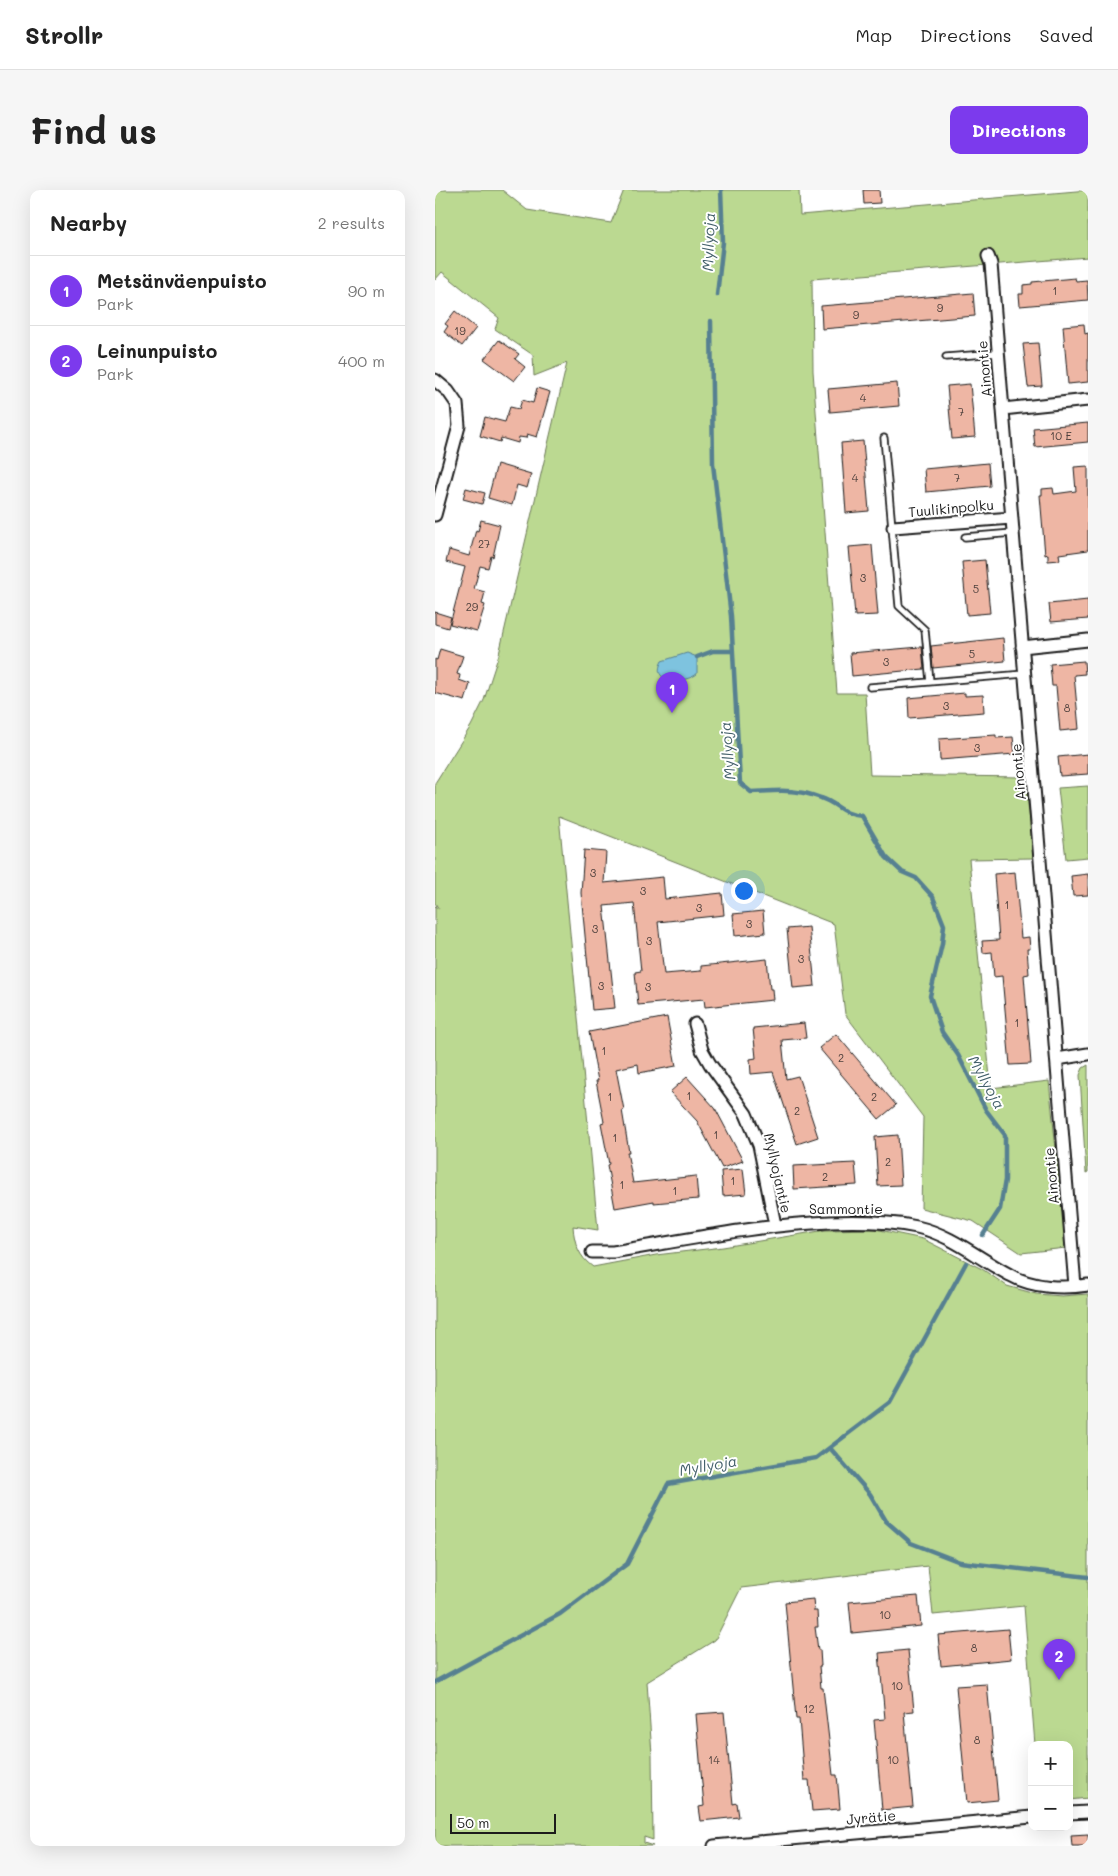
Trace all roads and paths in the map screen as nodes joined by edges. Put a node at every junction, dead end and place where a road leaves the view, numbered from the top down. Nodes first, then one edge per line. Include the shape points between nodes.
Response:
1 (988, 256) dead end
2 (998, 353) junction
3 (946, 357) dead end
4 (435, 380) edge
5 (1088, 400) edge
6 (1003, 409) junction
7 (884, 438) dead end
8 (435, 515) edge
9 (1012, 518) junction
10 (893, 527) junction
11 (1013, 532) junction
12 (965, 537) dead end
13 (1088, 640) edge
14 (1022, 647) junction
15 (1025, 674) junction
16 (930, 682) junction
17 (870, 687) dead end
18 (695, 1024) dead end
19 (1088, 1054) edge
20 (1057, 1059) junction
21 (775, 1225) junction
22 (592, 1252) dead end
23 (1088, 1285) edge
24 (1075, 1286) junction
25 (1088, 1812) edge
26 (1073, 1813) edge
27 (1028, 1817) edge
28 (714, 1846) edge

1 - 2 street, Ainontie
2 - 3 lane
2 - 6 street, Ainontie
4 - 8 street via 457,404 459,426
5 - 6 street
6 - 9 street, Ainontie
7 - 10 lane
9 - 10 street, Tuulikinpolku
9 - 11 street, Ainontie
10 - 16 lane via 899,606 925,630
11 - 12 lane
11 - 14 street, Ainontie
13 - 14 street
14 - 15 street, Ainontie
15 - 16 lane
15 - 20 street, Ainontie
16 - 17 lane
18 - 21 street, Myllyojantie via 702,1050 746,1114 759,1145
19 - 20 street
20 - 24 street, Ainontie
21 - 22 street, Sammontie via 613,1252
21 - 24 street, Sammontie via 875,1222 917,1227 959,1244 1012,1277 1052,1287
23 - 24 street, Sammontie
25 - 26 street
27 - 28 street, Jyrätie

